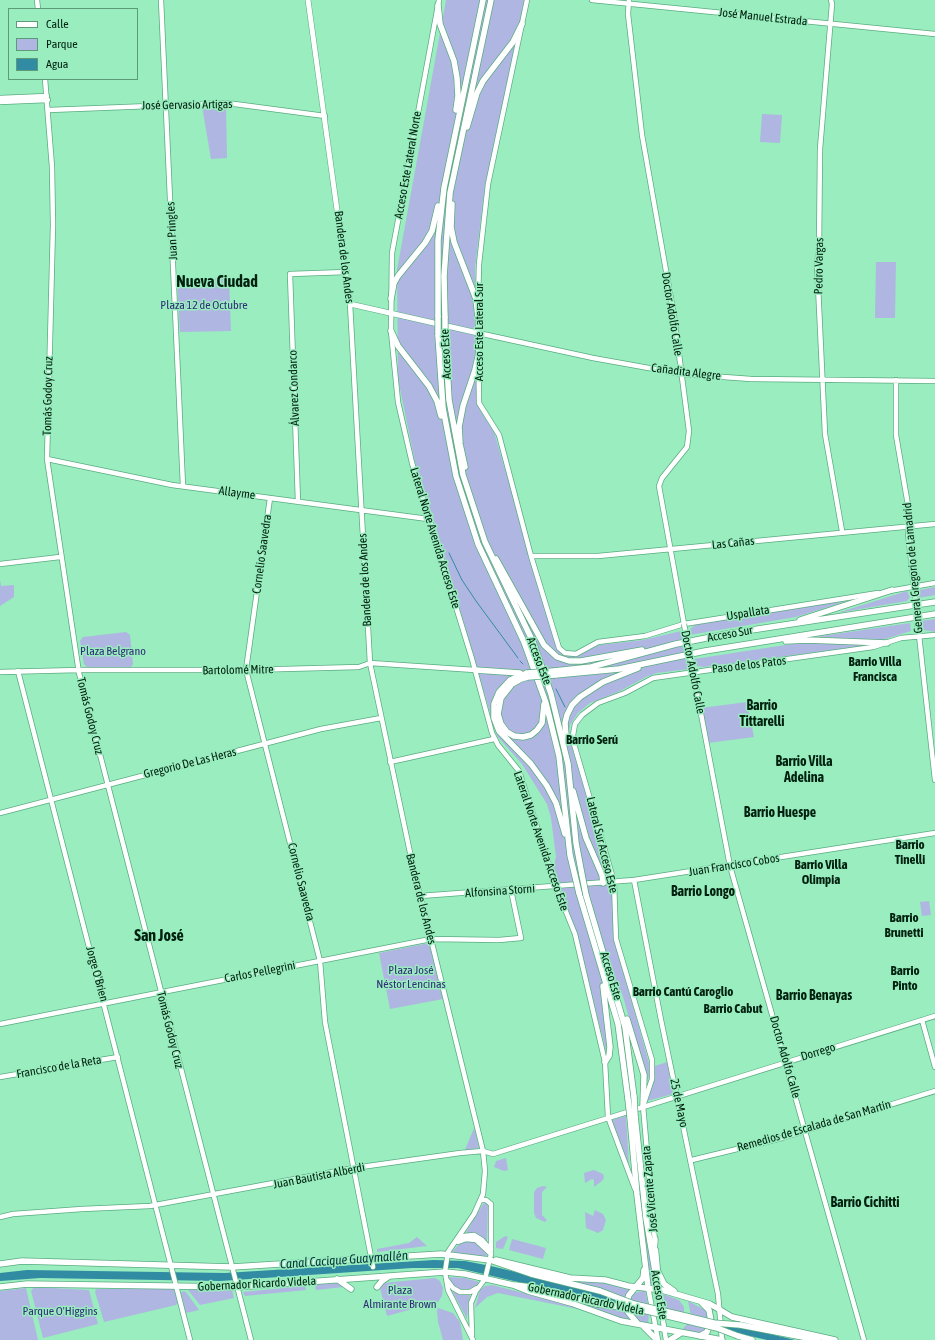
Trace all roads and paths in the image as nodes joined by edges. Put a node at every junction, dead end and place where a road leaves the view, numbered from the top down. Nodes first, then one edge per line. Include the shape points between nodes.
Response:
1 (161, 0) edge
2 (308, 0) edge
3 (483, 0) edge
4 (491, 0) edge
5 (527, 0) edge
6 (592, 0) edge
7 (831, 0) edge
8 (629, 2) edge
9 (438, 3) edge
10 (522, 24) junction
11 (831, 24) junction
12 (935, 34) edge
13 (45, 80) edge
14 (0, 98) edge
15 (47, 98) junction
16 (0, 102) edge
17 (166, 105) junction
18 (49, 110) junction
19 (324, 116) junction
20 (455, 166) junction
21 (447, 171) junction
22 (452, 183) junction
23 (444, 188) junction
24 (346, 272) junction
25 (390, 299) junction
26 (350, 304) junction
27 (391, 314) junction
28 (478, 317) junction
29 (391, 331) junction
30 (478, 333) junction
31 (479, 353) junction
32 (682, 374) junction
33 (896, 380) junction
34 (822, 381) junction
35 (935, 381) edge
36 (47, 459) junction
37 (183, 486) junction
38 (469, 497) junction
39 (270, 498) junction
40 (298, 502) junction
41 (361, 510) junction
42 (474, 511) junction
43 (466, 512) junction
44 (428, 519) junction
45 (935, 524) edge
46 (908, 525) junction
47 (842, 531) junction
48 (669, 549) junction
49 (60, 556) junction
50 (531, 556) junction
51 (0, 564) edge
52 (935, 583) edge
53 (914, 586) junction
54 (892, 590) junction
55 (935, 602) edge
56 (935, 614) edge
57 (684, 624) junction
58 (784, 625) junction
59 (919, 634) junction
60 (935, 635) edge
61 (758, 642) junction
62 (887, 643) junction
63 (658, 648) junction
64 (564, 653) joint
65 (653, 662) junction
66 (370, 663) junction
67 (78, 670) junction
68 (246, 670) junction
69 (475, 670) junction
70 (0, 672) edge
71 (18, 672) junction
72 (694, 672) junction
73 (555, 673) junction
74 (527, 675) junction
75 (540, 684) junction
76 (381, 718) junction
77 (576, 724) joint
78 (494, 739) junction
79 (265, 744) junction
80 (390, 762) junction
81 (568, 764) junction
82 (570, 779) junction
83 (935, 780) edge
84 (107, 785) junction
85 (52, 800) junction
86 (0, 813) edge
87 (935, 833) edge
88 (570, 855) junction
89 (730, 866) junction
90 (634, 880) junction
91 (614, 882) junction
92 (603, 883) junction
93 (580, 884) joint
94 (556, 887) junction
95 (512, 890) junction
96 (420, 896) junction
97 (589, 928) junction
98 (431, 940) junction
99 (320, 961) junction
100 (613, 983) junction
101 (161, 992) junction
102 (105, 1004) junction
103 (935, 1016) edge
104 (922, 1020) junction
105 (0, 1024) edge
106 (118, 1057) junction
107 (605, 1062) junction
108 (786, 1062) junction
109 (935, 1067) edge
110 (0, 1077) edge
111 (935, 1091) edge
112 (677, 1095) junction
113 (631, 1098) junction
114 (643, 1106) junction
115 (632, 1109) joint
116 (632, 1116) junction
117 (608, 1117) junction
118 (805, 1130) junction
119 (483, 1151) junction
120 (692, 1160) junction
121 (354, 1168) junction
122 (643, 1193) junction
123 (214, 1195) junction
124 (636, 1195) junction
125 (480, 1200) junction
126 (156, 1206) junction
127 (0, 1217) edge
128 (655, 1239) junction
129 (453, 1245) junction
130 (654, 1252) junction
131 (372, 1263) junction
132 (0, 1264) edge
133 (645, 1264) junction
134 (488, 1265) junction
135 (172, 1266) junction
136 (446, 1266) junction
137 (654, 1266) junction
138 (658, 1272) junction
139 (234, 1274) junction
140 (393, 1275) junction
141 (337, 1279) junction
142 (480, 1285) junction
143 (513, 1285) junction
144 (237, 1286) junction
145 (642, 1286) junction
146 (0, 1287) edge
147 (177, 1287) junction
148 (377, 1287) dead end
149 (351, 1289) dead end
150 (658, 1289) junction
151 (677, 1294) junction
152 (697, 1300) junction
153 (708, 1303) junction
154 (718, 1308) junction
155 (658, 1313) junction
156 (721, 1325) junction
157 (640, 1326) junction
158 (655, 1328) junction
159 (665, 1330) junction
160 (682, 1332) junction
161 (700, 1336) junction
162 (472, 1339) edge
163 (190, 1340) edge
164 (251, 1340) edge
165 (657, 1340) edge
166 (666, 1340) edge
167 (670, 1340) edge
168 (722, 1340) edge
169 (752, 1340) edge
170 (818, 1340) edge
171 (835, 1340) edge
172 (864, 1340) edge

1 - 17 street, Juan Pringles
2 - 19 main road, Bandera de los Andes
3 - 21 highway, Acceso Este
4 - 20 highway, Acceso Este
5 - 10 street, Acceso Este Lateral Sur
6 - 8 street, José Manuel Estrada
7 - 11 street, Pedro Vargas
8 - 11 street, José Manuel Estrada
8 - 32 street, Doctor Adolfo Calle via 642,135
9 - 21 highway via 440,24 454,61 458,86
9 - 25 street, Acceso Este Lateral Norte via 394,237
10 - 20 highway via 513,42 479,89
10 - 28 street, Acceso Este Lateral Sur via 485,205 479,264
11 - 12 street, José Manuel Estrada
11 - 34 street, Pedro Vargas via 820,149 817,264
13 - 15 street, Tomás Godoy Cruz
14 - 15 street
15 - 16 street
15 - 18 street, Tomás Godoy Cruz
17 - 18 street, José Gervasio Artigas
17 - 19 street, José Gervasio Artigas via 227,103
17 - 37 street, Juan Pringles
18 - 36 street, Tomás Godoy Cruz via 53,225
19 - 24 main road, Bandera de los Andes
20 - 22 highway, Acceso Este
21 - 23 highway, Acceso Este
22 - 28 highway via 453,238 476,299
22 - 38 highway, Acceso Este, bridge via 446,225 445,334 451,416
23 - 25 highway via 432,231 398,276
23 - 43 highway, Acceso Este, bridge via 438,240 438,335 444,417
24 - 26 main road, Bandera de los Andes
24 - 40 street, Álvarez Condarco via 290,274
25 - 27 street, Acceso Este Lateral Norte
26 - 27 main road, Cañadita Alegre
26 - 41 street, Bandera de los Andes
27 - 29 street, Acceso Este Lateral Norte
27 - 30 main road, Cañadita Alegre
28 - 30 street, Acceso Este Lateral Sur
29 - 43 highway via 398,346 425,379 437,401 456,487
29 - 44 street, Lateral Norte Avenida Acceso Este via 398,402
30 - 31 street, Acceso Este Lateral Sur
30 - 32 street, Cañadita Alegre
31 - 38 highway via 459,426
31 - 50 street, Acceso Este Lateral Sur via 479,403 499,435
32 - 34 street, Cañadita Alegre
32 - 48 street, Doctor Adolfo Calle via 689,442 662,478 660,486
33 - 34 street, Cañadita Alegre
33 - 35 street, Cañadita Alegre
33 - 46 street, General Gregorio de Lamadrid via 896,435 909,511
34 - 47 street, Pedro Vargas via 825,434
36 - 37 street, Allayme
36 - 49 street, Tomás Godoy Cruz
37 - 39 street, Allayme
38 - 42 highway, Acceso Este
39 - 40 street, Allayme
39 - 68 street, Cornelio Saavedra
40 - 41 street, Allayme
41 - 44 street, Allayme
41 - 66 street, Bandera de los Andes
42 - 63 highway via 495,558 541,639 553,654 563,660 581,661
42 - 81 highway, Acceso Este via 492,560 540,658 558,718
43 - 75 highway, Acceso Este
44 - 69 street, Lateral Norte Avenida Acceso Este
45 - 46 street, Las Cañas
46 - 47 street, Las Cañas
46 - 53 street, General Gregorio de Lamadrid
47 - 48 street, Las Cañas
48 - 50 street, Las Cañas via 587,556
48 - 57 street, Doctor Adolfo Calle
49 - 51 street
49 - 67 street, Tomás Godoy Cruz
50 - 64 street, Acceso Este Lateral Sur via 559,648
52 - 53 street, Uspallata
53 - 54 street, Uspallata
53 - 59 street, General Gregorio de Lamadrid, bridge
54 - 57 street, Uspallata
54 - 58 highway
55 - 58 highway, Acceso Sur
56 - 61 highway, Acceso Sur
57 - 64 street, Uspallata via 646,636 598,642 576,654
57 - 72 street, Doctor Adolfo Calle, bridge
58 - 63 highway, Acceso Sur
59 - 60 street, Paso de los Patos
59 - 62 street, Paso de los Patos
59 - 83 street, General Gregorio de Lamadrid
61 - 62 highway via 807,640
61 - 65 highway, Acceso Sur
62 - 72 street, Paso de los Patos via 835,653
63 - 73 highway, Acceso Sur via 597,666
65 - 73 highway, Acceso Sur via 597,672
65 - 81 highway via 603,682 575,702 565,723
66 - 68 street, Bartolomé Mitre via 359,667
66 - 69 street, Bartolomé Mitre
66 - 76 street, Bandera de los Andes
67 - 68 street, Bartolomé Mitre
67 - 71 street, Bartolomé Mitre
67 - 84 street, Tomás Godoy Cruz
68 - 79 street, Cornelio Saavedra
69 - 74 highway, Acceso Sur
69 - 78 street, Lateral Norte Avenida Acceso Este
70 - 71 street, Bartolomé Mitre
71 - 85 street, Jorge O'Brien
72 - 77 street, Paso de los Patos via 649,680 598,703 582,715
72 - 89 street, Doctor Adolfo Calle
73 - 74 highway, Acceso Sur, bridge
74 - 75 highway via 509,687 499,702 500,721 511,734 528,736 541,726 545,711
74 - 88 highway via 513,678 501,689 495,701 494,718 499,731 531,764 551,793
75 - 88 highway, Acceso Este via 557,744
76 - 79 street, Gregorio De Las Heras via 350,722
76 - 80 street, Bandera de los Andes
77 - 91 street, Lateral Sur Acceso Este via 574,744
78 - 80 street
78 - 94 street, Lateral Norte Avenida Acceso Este via 519,771
79 - 84 street, Gregorio De Las Heras
79 - 99 street, Cornelio Saavedra
80 - 96 street, Bandera de los Andes
81 - 82 highway, Acceso Este
82 - 92 highway via 586,838
82 - 100 highway, Acceso Este, bridge via 576,843 586,894
84 - 85 street, Gregorio De Las Heras
84 - 101 street, Tomás Godoy Cruz
85 - 86 street, Gregorio De Las Heras
85 - 102 street, Jorge O'Brien
87 - 89 street, Juan Francisco Cobos
88 - 97 highway, Acceso Este, bridge
89 - 90 street, Juan Francisco Cobos
89 - 108 street, Doctor Adolfo Calle
90 - 91 street, Juan Francisco Cobos
90 - 112 street, 25 de Mayo
91 - 92 street, Juan Francisco Cobos
91 - 114 street, Lateral Sur Acceso Este via 616,939 653,1066 652,1079
92 - 93 street, Juan Francisco Cobos
93 - 94 street, Alfonsina Storni
94 - 95 street, Alfonsina Storni
94 - 107 street, Lateral Norte Avenida Acceso Este via 575,934
95 - 96 street, Alfonsina Storni
95 - 98 street, Carlos Pellegrini via 521,938
96 - 98 street, Bandera de los Andes
97 - 107 highway via 605,993 610,1051
97 - 113 highway, Acceso Este via 618,1024
98 - 99 street, Carlos Pellegrini
98 - 119 street, Bandera de los Andes
99 - 101 street, Carlos Pellegrini
99 - 121 street, Cornelio Saavedra via 325,1022
100 - 113 highway, Acceso Este via 625,1027
100 - 114 highway via 626,1015 644,1075
101 - 102 street, Carlos Pellegrini
101 - 123 street, Tomás Godoy Cruz
102 - 105 street, Carlos Pellegrini
102 - 106 street, Jorge O'Brien
103 - 104 street, Dorrego
104 - 108 street, Dorrego
104 - 109 street
106 - 110 street, Francisco de la Reta
106 - 126 street, Jorge O'Brien
107 - 117 street, Lateral Norte Avenida Acceso Este
108 - 112 street, Dorrego
108 - 118 street, Doctor Adolfo Calle
111 - 118 street, Remedios de Escalada de San Martín
112 - 114 street, Dorrego
112 - 120 street, 25 de Mayo
113 - 116 highway, Acceso Este, bridge
114 - 115 street, Dorrego
114 - 128 street, José Vicente Zapata
115 - 117 street, Juan Bautista Alberdi
116 - 122 highway, Acceso Este
116 - 124 highway, Acceso Este
117 - 119 street, Juan Bautista Alberdi via 493,1154
117 - 124 street, Lateral Norte Avenida Acceso Este
118 - 120 street, Remedios de Escalada de San Martín via 753,1146
118 - 172 street, Doctor Adolfo Calle
119 - 121 street, Juan Bautista Alberdi
119 - 125 street, Bandera de los Andes via 485,1172
120 - 154 street, 25 de Mayo via 718,1294
121 - 123 street, Juan Bautista Alberdi
121 - 131 street, Cornelio Saavedra
122 - 130 highway
122 - 137 highway, Acceso Este
123 - 126 street, Juan Bautista Alberdi
123 - 139 street, Tomás Godoy Cruz
124 - 133 highway, Acceso Este
125 - 129 street, Bandera de los Andes via 474,1214
125 - 134 street via 486,1200 490,1204
126 - 127 street, Juan Bautista Alberdi via 13,1214
126 - 135 street, Jorge O'Brien
128 - 130 highway
128 - 138 street, José Vicente Zapata
129 - 134 street via 466,1239 476,1240
129 - 136 street
130 - 137 highway
130 - 138 highway
131 - 136 highway, Gobernador Ricardo Videla
131 - 139 highway, Gobernador Ricardo Videla
132 - 135 highway, Gobernador Ricardo Videla via 22,1262
133 - 145 highway, Acceso Este
133 - 145 highway
134 - 136 highway, Gobernador Ricardo Videla
134 - 136 highway, Gobernador Ricardo Videla
134 - 142 street
134 - 143 highway, Gobernador Ricardo Videla
134 - 145 highway, Gobernador Ricardo Videla via 493,1259 570,1278
134 - 155 highway, Gobernador Ricardo Videla, bridge via 600,1291
135 - 139 highway, Gobernador Ricardo Videla
135 - 147 street, Jorge O'Brien
136 - 140 highway, Gobernador Ricardo Videla
136 - 142 street via 453,1288 460,1292 472,1292
136 - 162 street via 448,1290
137 - 150 highway, Acceso Este
138 - 151 highway via 664,1284
139 - 144 street, Tomás Godoy Cruz
140 - 141 highway, Gobernador Ricardo Videla
140 - 148 highway
141 - 144 highway, Gobernador Ricardo Videla
141 - 149 highway
142 - 162 street via 474,1294 471,1308
143 - 155 highway, Gobernador Ricardo Videla, bridge via 597,1304
143 - 157 highway, Gobernador Ricardo Videla
144 - 147 highway, Gobernador Ricardo Videla
144 - 164 street, Tomás Godoy Cruz
145 - 150 highway, Gobernador Ricardo Videla
145 - 155 street, Acceso Este, bridge via 651,1306
145 - 157 highway, bridge via 632,1291 626,1308
146 - 147 highway, Gobernador Ricardo Videla via 27,1284
147 - 163 street, Jorge O'Brien
150 - 151 highway, Gobernador Ricardo Videla
150 - 155 street, Acceso Este
151 - 152 highway, Gobernador Ricardo Videla
152 - 153 highway, Gobernador Ricardo Videla
152 - 161 highway, bridge via 708,1309 711,1321 710,1328
153 - 154 highway, Gobernador Ricardo Videla
153 - 156 street
154 - 156 street, 25 de Mayo
154 - 171 highway, Gobernador Ricardo Videla via 732,1317
155 - 158 street, Acceso Este
155 - 159 street, Acceso Este
155 - 169 highway, Gobernador Ricardo Videla, bridge
155 - 170 highway, Gobernador Ricardo Videla, bridge
156 - 168 street, 25 de Mayo
157 - 158 highway, Gobernador Ricardo Videla
157 - 165 highway
158 - 159 highway, Gobernador Ricardo Videla
158 - 165 street
159 - 160 highway, Gobernador Ricardo Videla
159 - 166 street
160 - 161 highway, Gobernador Ricardo Videla
160 - 167 highway
161 - 168 highway, Gobernador Ricardo Videla

